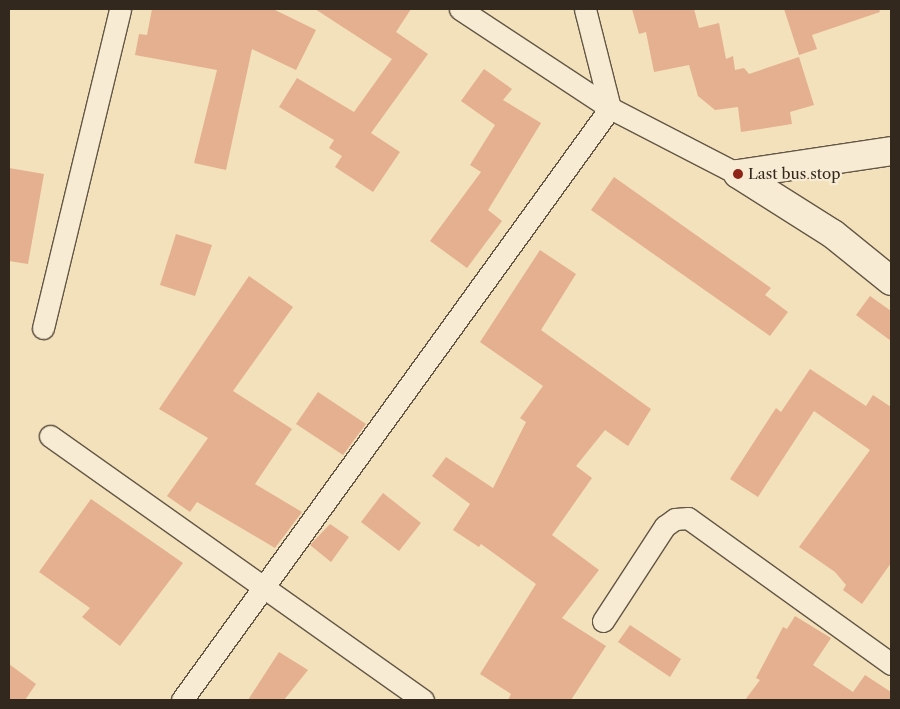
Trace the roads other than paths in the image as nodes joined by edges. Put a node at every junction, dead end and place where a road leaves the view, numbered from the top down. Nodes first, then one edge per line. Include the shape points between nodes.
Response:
1 (120, 9) edge
2 (460, 9) edge
3 (585, 9) edge
4 (610, 108) junction
5 (891, 151) edge
6 (738, 174) junction
7 (891, 281) edge
8 (43, 328) dead end
9 (50, 436) dead end
10 (263, 590) junction
11 (603, 621) dead end
12 (891, 664) edge
13 (182, 700) edge
14 (423, 700) edge

1 - 8 street
2 - 4 street
3 - 4 street
4 - 6 street
4 - 10 street
5 - 6 street
6 - 7 street via 833,234
9 - 10 street
10 - 13 street
10 - 14 street
11 - 12 street via 665,526 675,519 688,518

